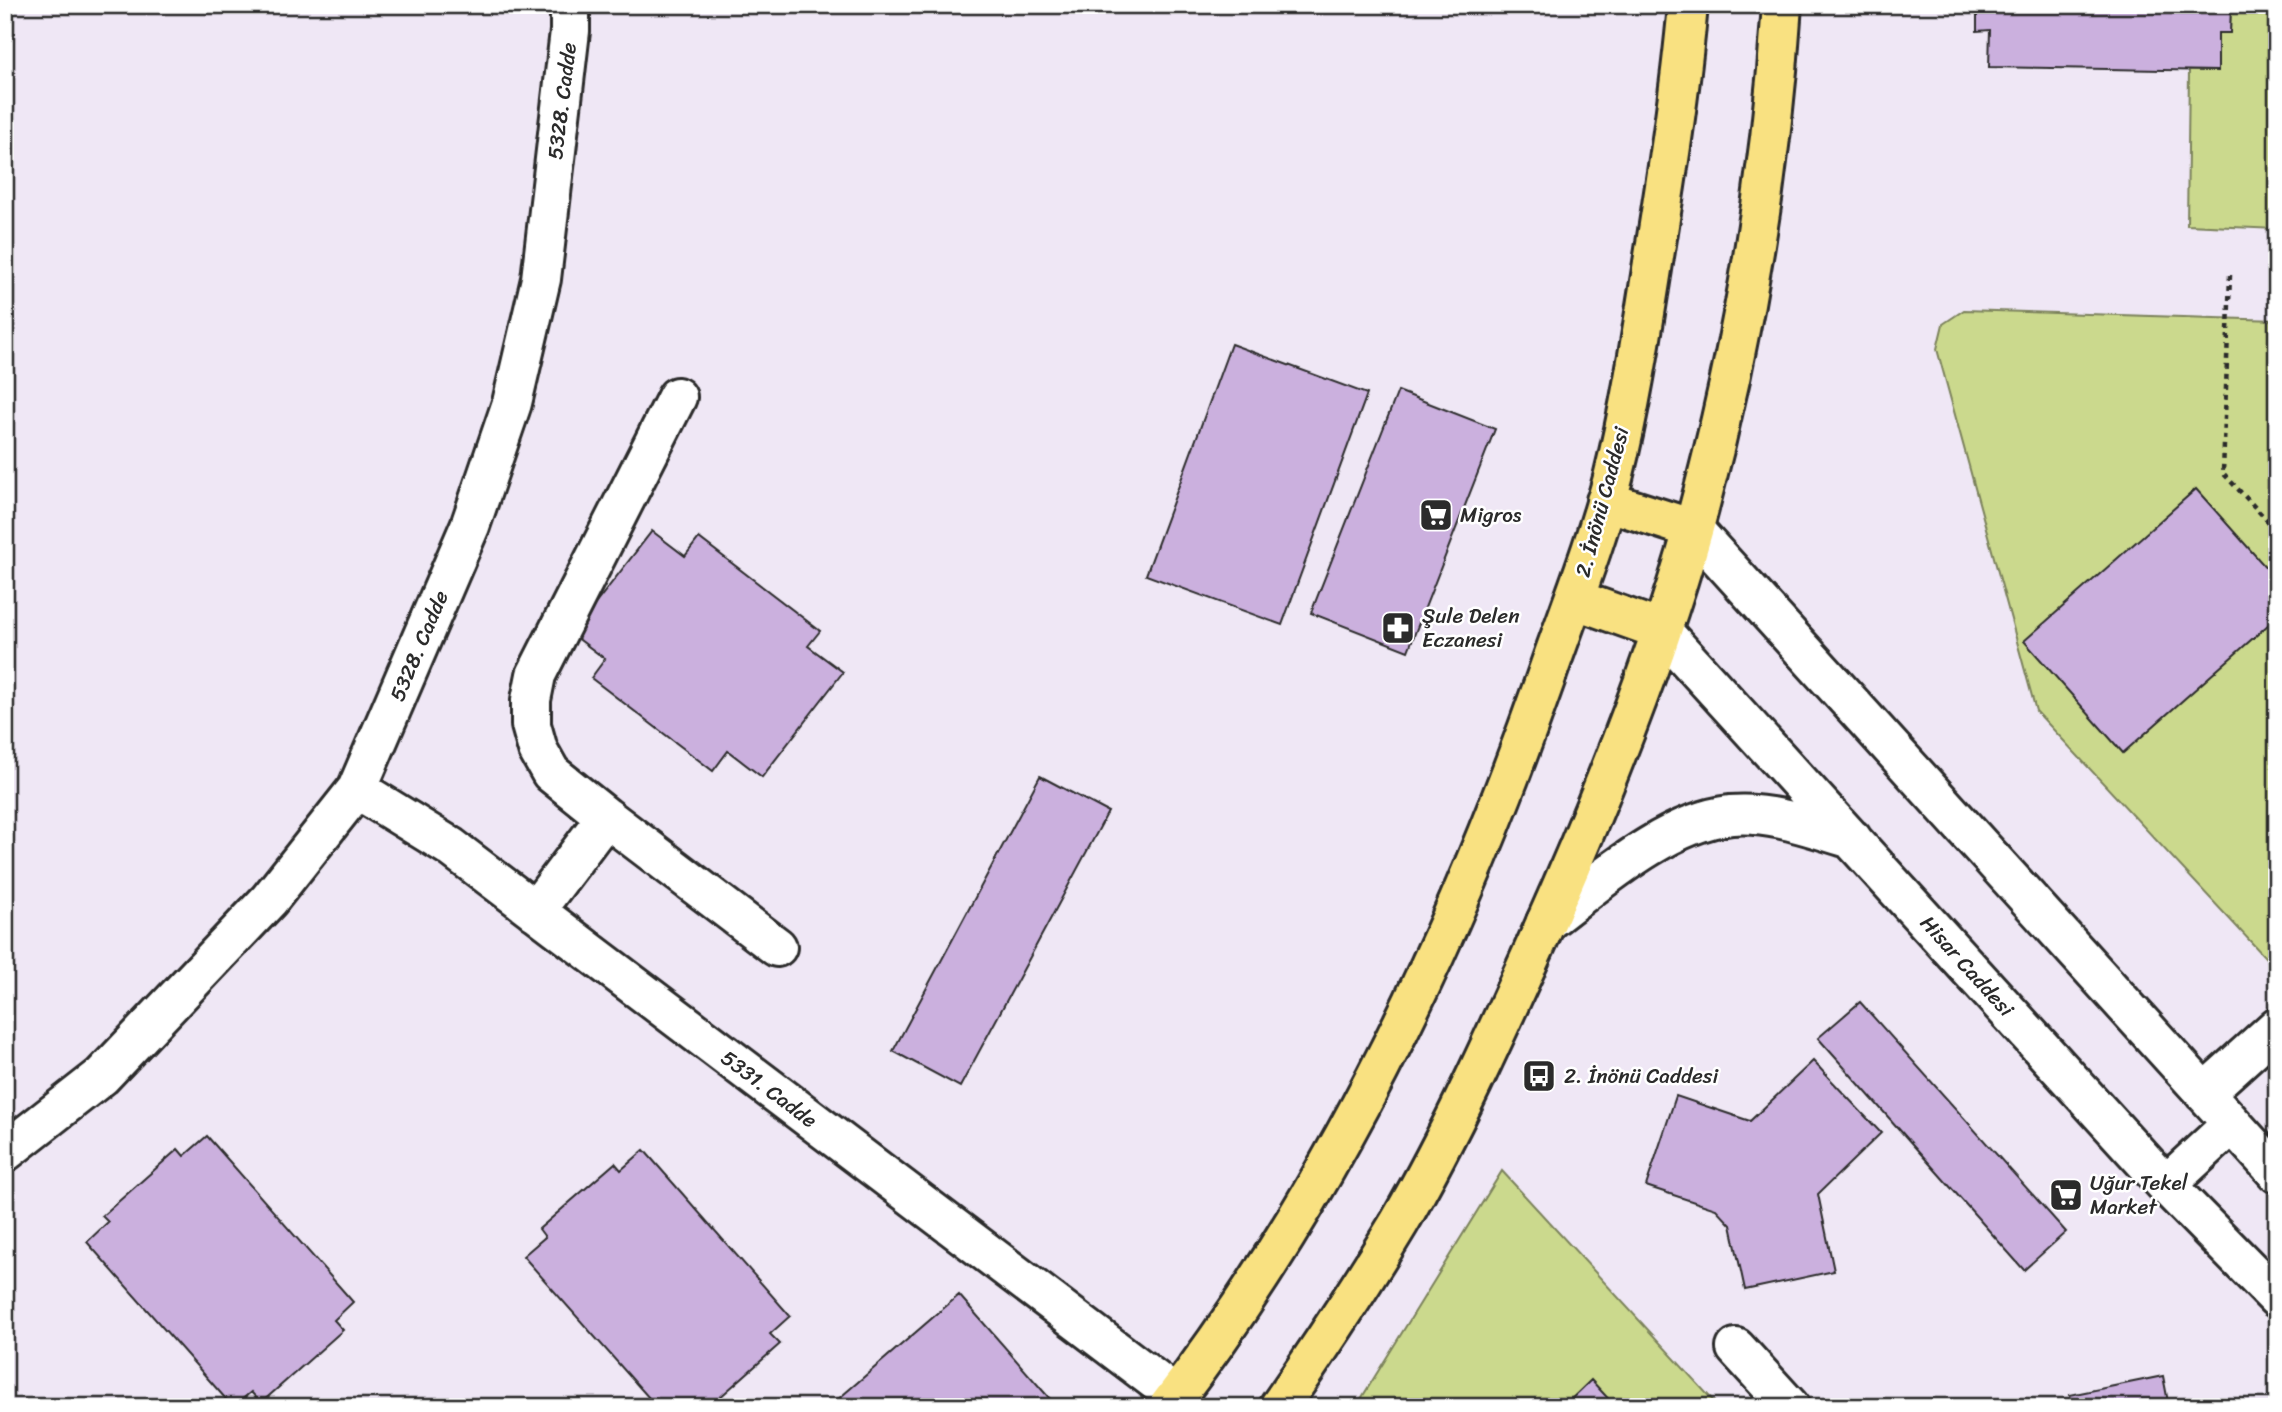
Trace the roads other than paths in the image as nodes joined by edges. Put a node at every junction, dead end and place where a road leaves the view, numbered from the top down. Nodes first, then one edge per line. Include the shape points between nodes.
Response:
1 (570, 5) edge
2 (1688, 5) edge
3 (1782, 5) edge
4 (677, 397) dead end
5 (1606, 501) junction
6 (1693, 529) junction
7 (1574, 599) junction
8 (1661, 630) junction
9 (357, 789) junction
10 (606, 817) junction
11 (1852, 839) junction
12 (535, 911) junction
13 (1546, 922) junction
14 (777, 947) dead end
15 (2277, 1027) edge
16 (2204, 1093) junction
17 (2232, 1124) junction
18 (5, 1152) edge
19 (2277, 1173) edge
20 (2166, 1185) junction
21 (2277, 1298) edge
22 (1736, 1348) dead end
23 (1178, 1403) edge
24 (1279, 1407) edge
25 (1790, 1407) edge

1 - 9 street, 5328. Cadde via 541,279 512,403 470,526
2 - 5 main road, 2. İnönü Caddesi via 1683,66 1640,340
3 - 6 main road via 1763,186 1726,393
4 - 10 street via 536,676 531,700 531,725 551,773
5 - 6 main road
5 - 7 main road, 2. İnönü Caddesi
6 - 8 main road
6 - 16 street
7 - 8 main road
7 - 23 main road, 2. İnönü Caddesi via 1496,814 1393,1042 1335,1152
8 - 11 street, Hisar Caddesi
8 - 13 main road via 1601,793
9 - 12 street, 5331. Cadde via 451,847
9 - 18 street, 5328. Cadde via 269,900 102,1076
10 - 12 street
10 - 14 street
11 - 13 street via 1774,818 1731,815 1693,825 1633,856
11 - 20 street, Hisar Caddesi
12 - 23 street, 5331. Cadde
13 - 24 main road via 1465,1098 1400,1220
15 - 16 street
16 - 17 street
17 - 19 street
17 - 20 street
20 - 21 street, Hisar Caddesi
22 - 25 street

